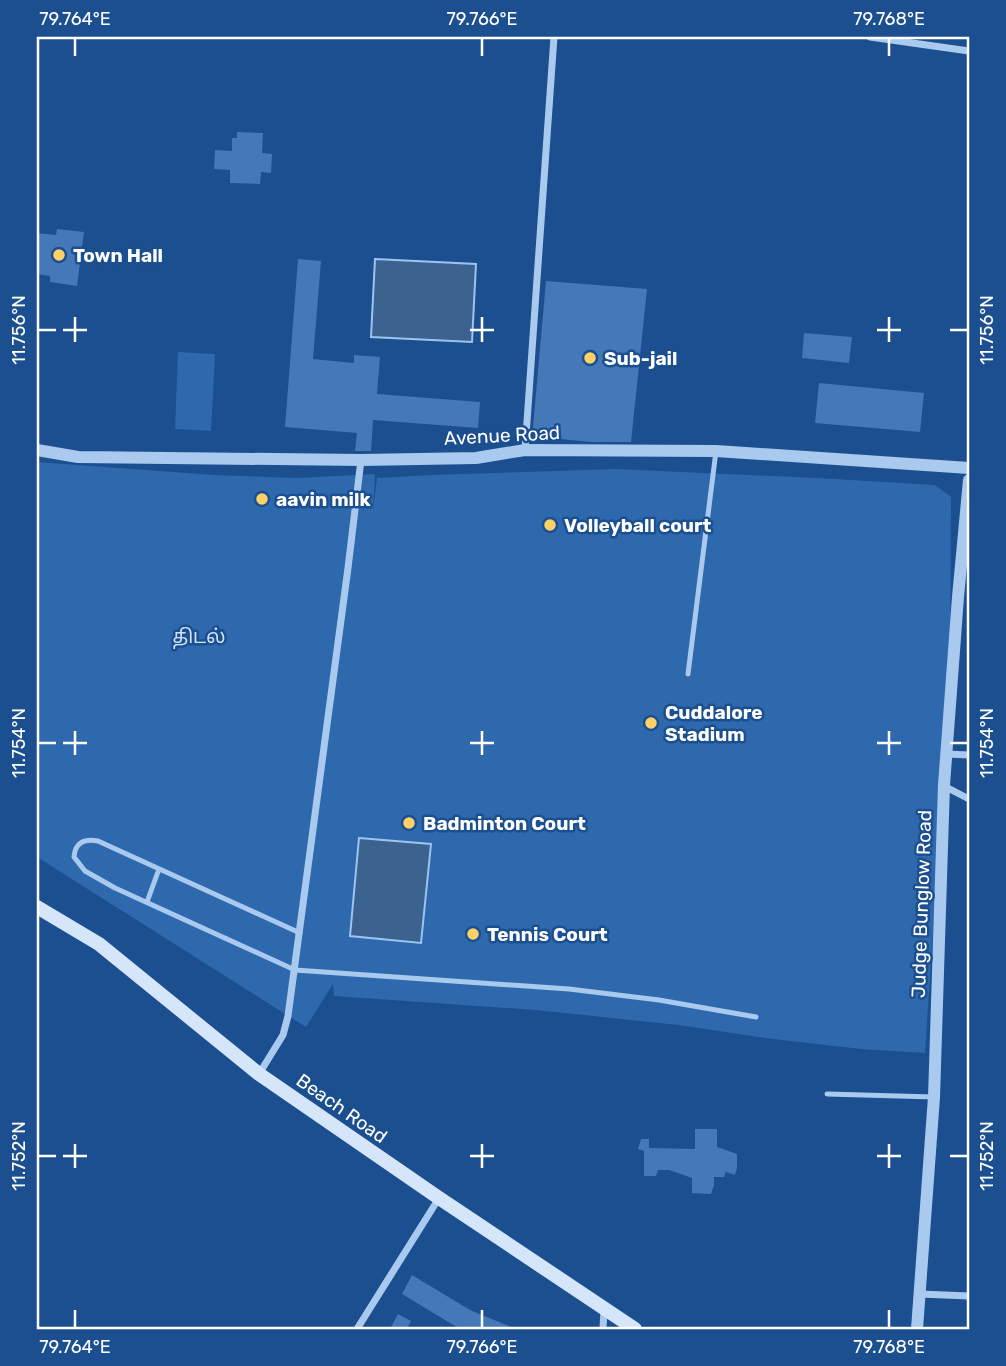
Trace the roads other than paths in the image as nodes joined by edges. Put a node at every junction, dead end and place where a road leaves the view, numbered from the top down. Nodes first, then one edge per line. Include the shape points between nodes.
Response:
1 (554, 37) edge
2 (870, 37) edge
3 (969, 51) edge
4 (37, 450) edge
5 (525, 450) junction
6 (716, 451) junction
7 (361, 460) junction
8 (969, 468) edge
9 (969, 480) edge
10 (967, 539) edge
11 (688, 674) dead end
12 (946, 754) junction
13 (969, 755) edge
14 (944, 785) junction
15 (969, 799) edge
16 (159, 869) junction
17 (147, 902) junction
18 (37, 907) edge
19 (300, 933) junction
20 (295, 970) junction
21 (756, 1017) dead end
22 (259, 1074) junction
23 (827, 1094) dead end
24 (934, 1097) junction
25 (439, 1198) junction
26 (920, 1294) junction
27 (969, 1296) edge
28 (604, 1308) junction
29 (357, 1329) edge
30 (603, 1329) edge
31 (635, 1329) edge
32 (917, 1329) edge

1 - 5 street
2 - 3 street
4 - 7 street, Avenue Road via 78,457
5 - 6 street, Avenue Road
5 - 7 street, Avenue Road via 475,458
6 - 8 street, Avenue Road
6 - 11 lane
7 - 19 street
9 - 10 street, Judge Bunglow Road
10 - 12 street, Judge Bunglow Road
12 - 13 street
12 - 14 street, Judge Bunglow Road
14 - 15 street
14 - 24 street, Judge Bunglow Road
16 - 17 lane
16 - 17 lane via 89,839 75,850 74,858 85,871
16 - 19 lane
17 - 20 lane
18 - 22 main road, Beach Road via 99,944
19 - 20 street
20 - 21 lane via 569,989
20 - 22 street via 283,1035
22 - 25 main road, Beach Road
23 - 24 lane
24 - 26 street, Judge Bunglow Road
25 - 28 main road, Beach Road
25 - 29 street
26 - 27 street
26 - 32 street, Judge Bunglow Road
28 - 30 street
28 - 31 main road, Beach Road

